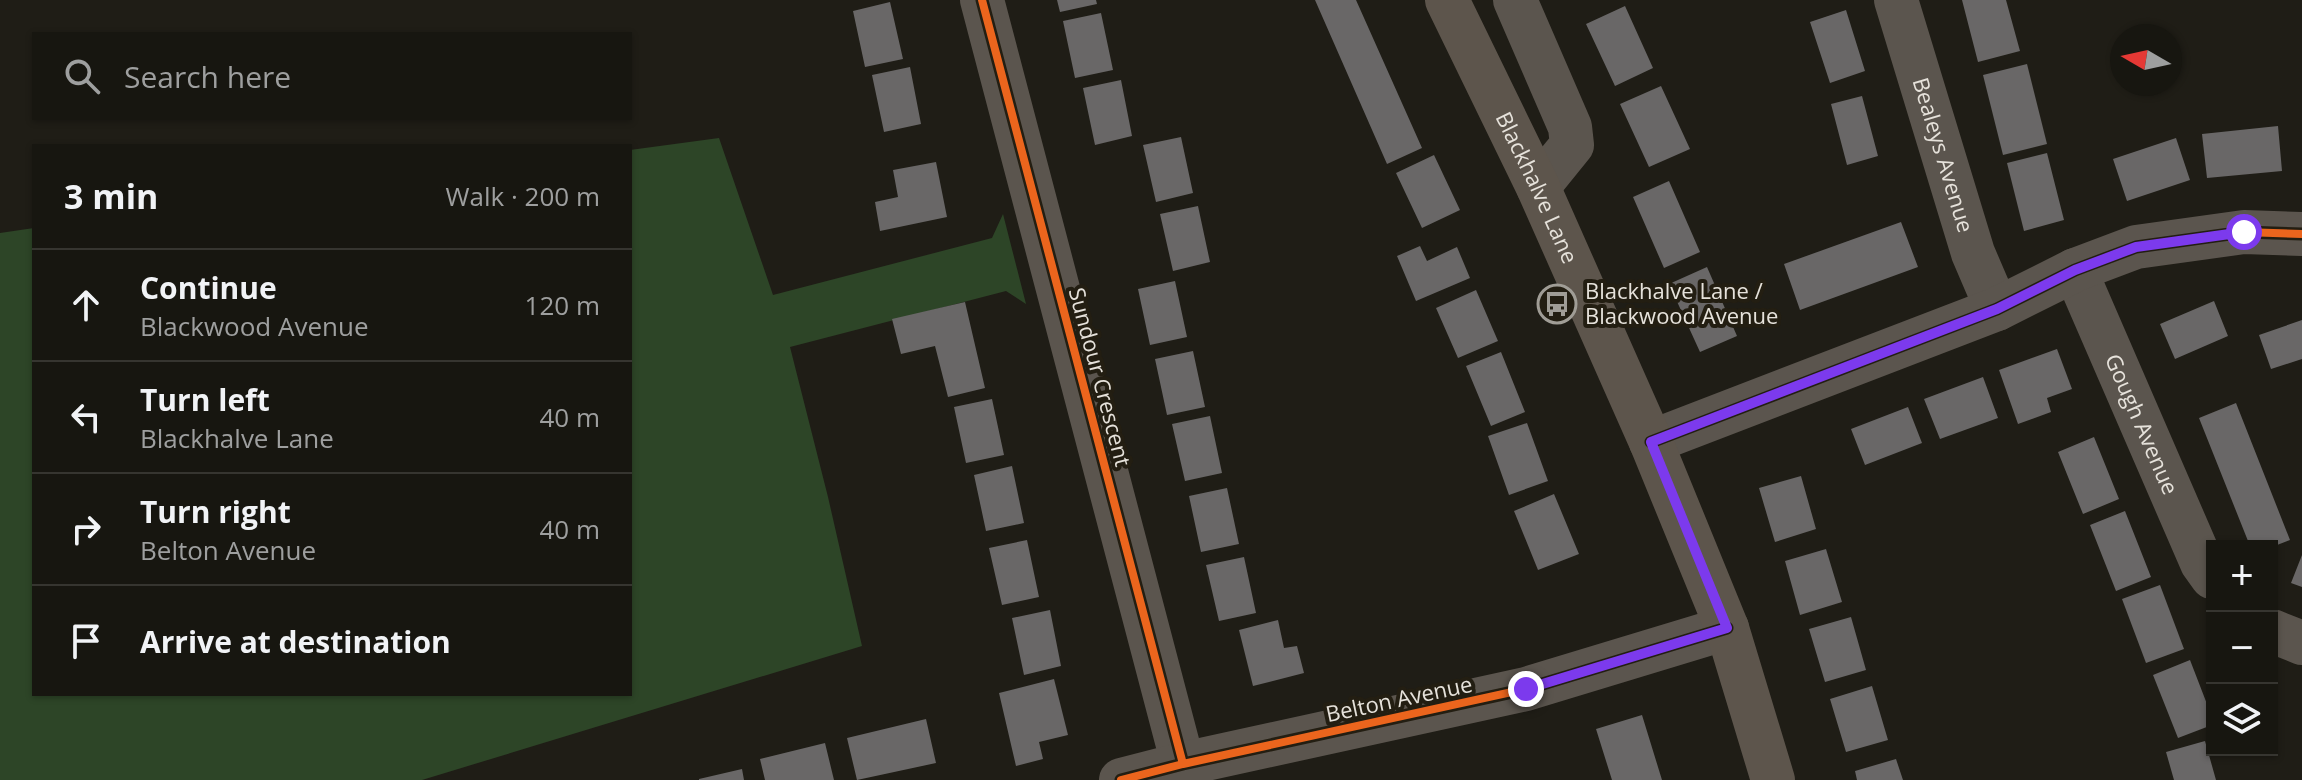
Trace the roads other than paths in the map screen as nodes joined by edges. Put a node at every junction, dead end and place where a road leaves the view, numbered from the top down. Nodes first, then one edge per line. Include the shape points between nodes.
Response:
1 (982, 0) edge
2 (1447, 0) edge
3 (1515, 0) edge
4 (1896, 0) edge
5 (1538, 187) junction
6 (2302, 234) edge
7 (2075, 270) junction
8 (1997, 309) junction
9 (1651, 442) junction
10 (2206, 569) edge
11 (1727, 628) junction
12 (2278, 633) edge
13 (2302, 643) edge
14 (1183, 764) junction
15 (1121, 780) edge
16 (1773, 780) edge

1 - 14 street, Sundour Crescent
2 - 5 main road, Blackhalve Lane
3 - 5 street via 1570,127 1572,145
4 - 8 street, Bealeys Avenue via 1973,253
5 - 9 main road, Blackhalve Lane
6 - 7 street via 2244,232 2136,247
7 - 8 street
7 - 10 street, Gough Avenue
8 - 9 street
9 - 11 main road, Blackhalve Lane
11 - 14 street, Belton Avenue via 1526,689
11 - 16 main road, Blackhalve Lane
12 - 13 street
14 - 15 street, Belton Avenue

